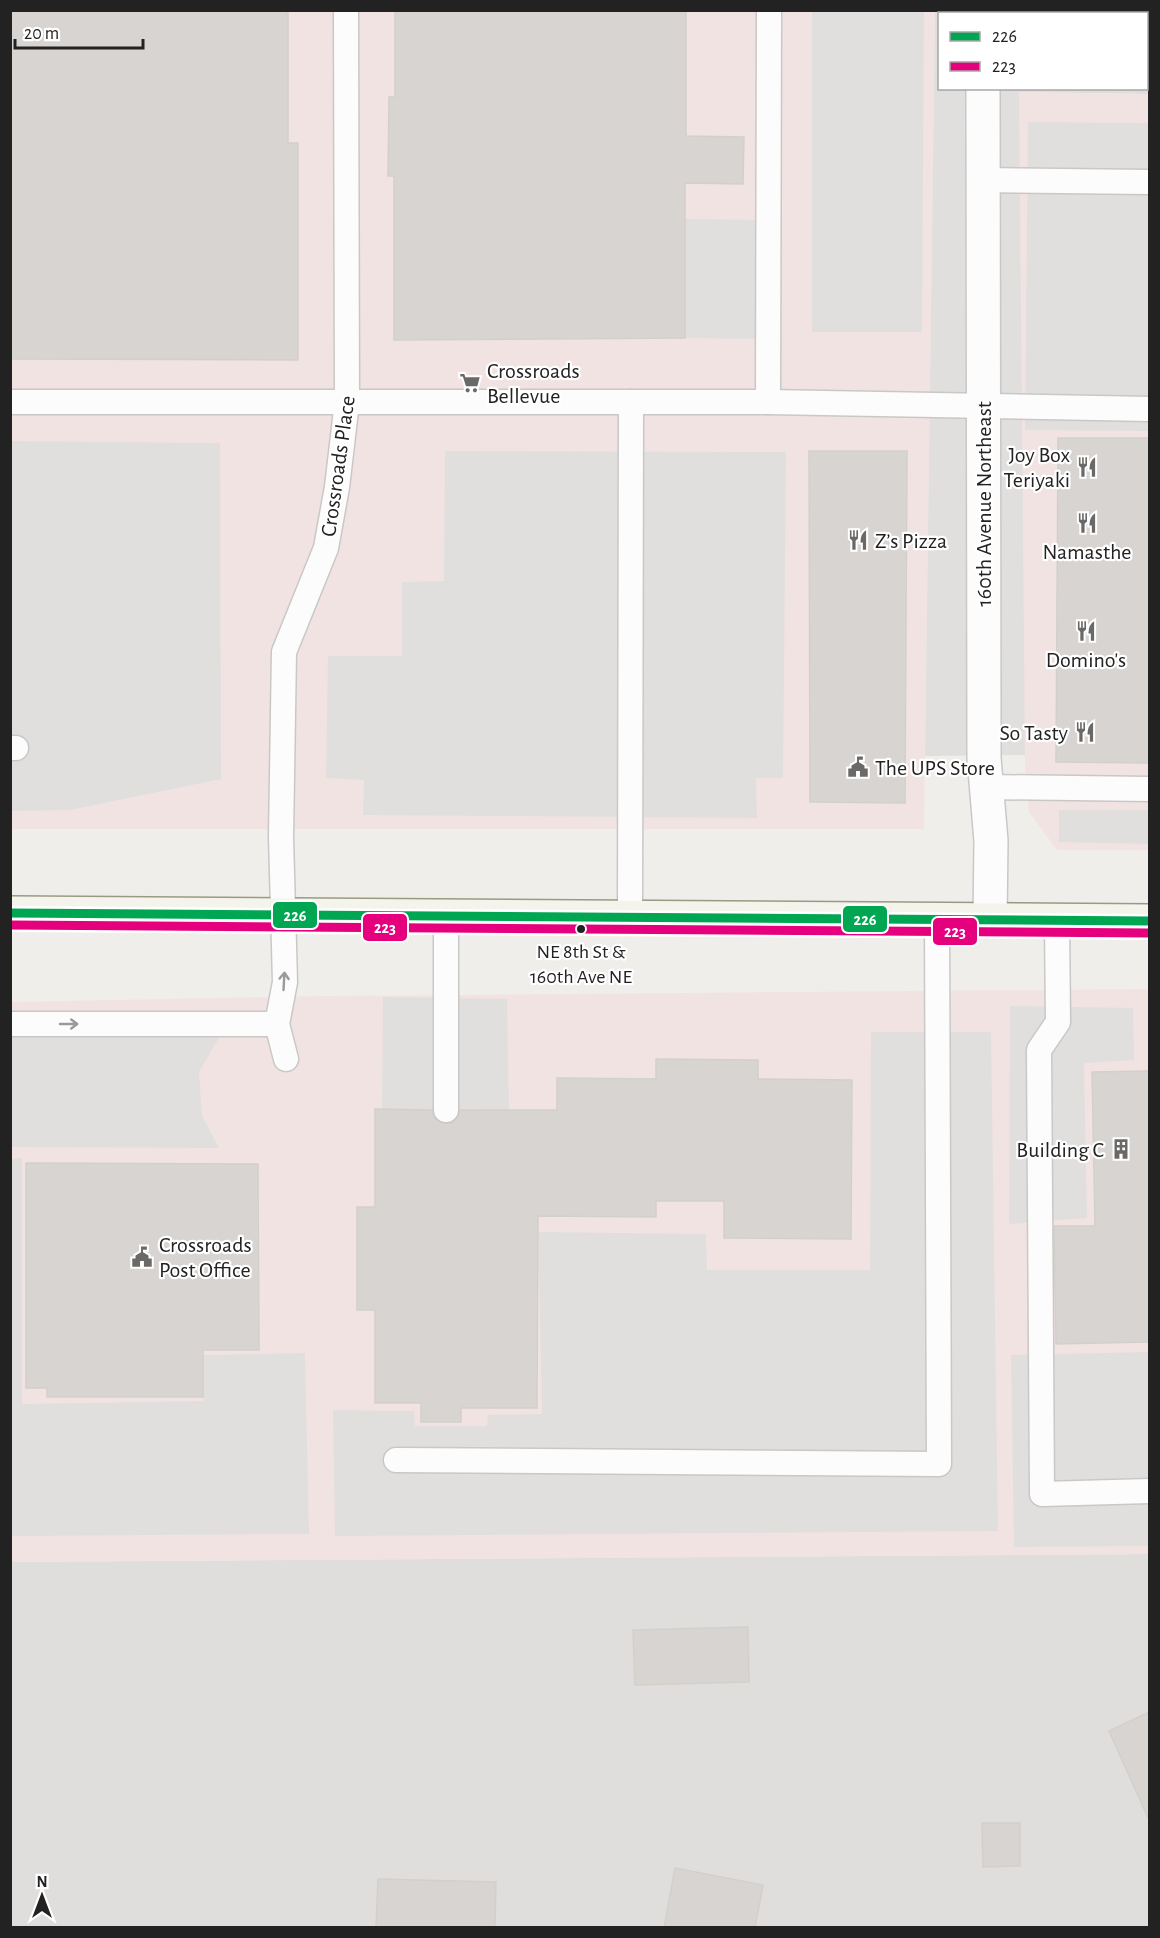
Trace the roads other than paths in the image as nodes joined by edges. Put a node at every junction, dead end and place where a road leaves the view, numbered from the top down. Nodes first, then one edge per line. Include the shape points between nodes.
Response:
1 (346, 10) edge
2 (769, 10) edge
3 (983, 90) edge
4 (983, 180) junction
5 (1149, 182) edge
6 (10, 402) edge
7 (347, 402) junction
8 (631, 402) junction
9 (768, 402) junction
10 (983, 405) junction
11 (1149, 409) edge
12 (987, 787) junction
13 (1149, 789) edge
14 (10, 913) edge
15 (282, 913) junction
16 (446, 915) junction
17 (630, 916) junction
18 (937, 919) junction
19 (990, 920) junction
20 (1057, 920) junction
21 (1149, 921) edge
22 (10, 1024) edge
23 (277, 1024) junction
24 (286, 1059) dead end
25 (446, 1110) dead end
26 (396, 1460) dead end
27 (1149, 1491) edge

1 - 7 lane, Crossroads Place
2 - 9 lane
3 - 4 street, 160th Avenue Northeast
4 - 5 lane
4 - 10 street, 160th Avenue Northeast
6 - 7 lane
7 - 8 lane
7 - 15 lane, Crossroads Place via 326,548 284,652
8 - 9 lane
8 - 17 lane
9 - 10 lane
10 - 11 lane
10 - 12 street, 160th Avenue Northeast
12 - 13 lane
12 - 19 street, 160th Avenue Northeast
14 - 15 main road
15 - 16 main road
23 -> 15 lane, Crossroads Place via 285,982
16 - 17 main road
16 - 25 lane
17 - 18 main road
18 - 19 main road
18 - 26 lane via 939,1464
19 - 20 main road
20 - 21 main road
20 - 27 lane via 1058,1022 1039,1050 1042,1494
22 -> 23 lane
23 - 24 lane

